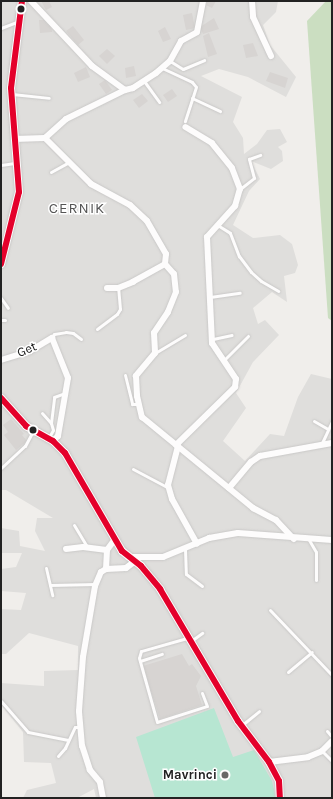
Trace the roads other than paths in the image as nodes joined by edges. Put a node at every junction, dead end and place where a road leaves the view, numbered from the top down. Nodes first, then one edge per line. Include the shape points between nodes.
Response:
1 (22, 1) edge
2 (31, 1) edge
3 (203, 1) edge
4 (252, 1) edge
5 (19, 21) junction
6 (1, 28) edge
7 (271, 56) dead end
8 (204, 60) dead end
9 (170, 61) junction
10 (162, 68) junction
11 (144, 81) junction
12 (125, 90) junction
13 (10, 93) junction
14 (49, 98) dead end
15 (192, 98) junction
16 (159, 102) dead end
17 (220, 111) dead end
18 (185, 124) joint
19 (46, 138) junction
20 (14, 139) junction
21 (260, 156) dead end
22 (70, 161) junction
23 (18, 163) junction
24 (1, 165) edge
25 (51, 172) dead end
26 (240, 189) junction
27 (219, 226) junction
28 (1, 264) edge
29 (165, 264) junction
30 (108, 288) dead end
31 (118, 288) junction
32 (278, 291) dead end
33 (240, 292) dead end
34 (210, 297) junction
35 (1, 298) edge
36 (8, 308) dead end
37 (1, 320) edge
38 (5, 320) dead end
39 (97, 329) dead end
40 (185, 335) dead end
41 (232, 335) dead end
42 (248, 336) dead end
43 (52, 338) junction
44 (81, 339) dead end
45 (212, 339) junction
46 (155, 353) junction
47 (1, 360) edge
48 (223, 360) junction
49 (125, 375) dead end
50 (65, 393) junction
51 (1, 398) edge
52 (139, 404) junction
53 (42, 413) dead end
54 (314, 421) dead end
55 (332, 421) edge
56 (51, 423) junction
57 (328, 428) junction
58 (33, 431) junction
59 (51, 440) junction
60 (332, 443) edge
61 (177, 445) junction
62 (321, 445) junction
63 (1, 468) edge
64 (133, 469) dead end
65 (140, 473) junction
66 (136, 477) dead end
67 (229, 488) junction
68 (170, 489) junction
69 (74, 525) dead end
70 (115, 539) junction
71 (294, 539) junction
72 (309, 540) junction
73 (332, 540) edge
74 (197, 544) junction
75 (86, 547) junction
76 (66, 549) dead end
77 (185, 549) junction
78 (107, 550) junction
79 (131, 560) junction
80 (46, 568) dead end
81 (106, 569) junction
82 (316, 580) dead end
83 (96, 584) junction
84 (50, 585) junction
85 (202, 586) dead end
86 (52, 595) dead end
87 (270, 610) dead end
88 (202, 633) dead end
89 (188, 640) junction
90 (312, 652) junction
91 (162, 654) dead end
92 (140, 661) junction
93 (288, 672) dead end
94 (332, 675) edge
95 (202, 693) dead end
96 (1, 701) edge
97 (259, 711) dead end
98 (241, 725) junction
99 (81, 727) junction
100 (327, 731) dead end
101 (332, 737) edge
102 (68, 740) junction
103 (332, 741) edge
104 (322, 751) junction
105 (58, 756) dead end
106 (332, 761) edge
107 (269, 762) junction
108 (103, 798) edge
109 (280, 798) edge

1 - 5 street
2 - 12 street via 92,66
3 - 9 street via 197,32 181,41
4 - 7 street via 253,17
5 - 6 lane
5 - 13 street
8 - 9 lane via 183,69
9 - 10 street
10 - 11 street
10 - 15 lane via 192,82 196,87
11 - 12 street
11 - 16 lane
12 - 19 street via 66,118
13 - 14 lane
13 - 20 street
15 - 17 lane
15 - 18 lane
18 - 26 street via 212,143 232,168
19 - 20 street
19 - 22 street
20 - 23 street
21 - 26 lane via 249,159 254,178
22 - 25 lane
22 - 29 street via 91,184 130,205 147,222 166,254
23 - 24 lane
23 - 28 street via 17,206
26 - 27 street via 235,206
27 - 32 lane via 230,233 239,256 251,272
27 - 34 street via 207,237
29 - 31 street
29 - 46 street via 174,274 176,292 168,312 154,333
30 - 31 street
31 - 39 lane via 120,309
33 - 34 lane
34 - 45 street
35 - 36 lane
37 - 38 lane
40 - 46 lane
41 - 45 lane
42 - 48 lane
43 - 44 lane via 54,334 66,332 73,333
43 - 47 street, Get via 30,351
43 - 50 street via 68,378
45 - 48 street
46 - 52 street via 136,376
48 - 61 street via 236,379 235,387
49 - 52 lane via 132,404
50 - 56 lane via 54,397
50 - 59 street via 58,436
51 - 58 street via 11,412
52 - 61 street via 142,417
53 - 56 lane
54 - 57 lane
55 - 57 lane
56 - 59 lane
57 - 62 lane
58 - 59 street
58 - 63 lane via 25,446
59 - 70 street via 70,460
60 - 62 street
61 - 67 street
61 - 68 street
62 - 67 street via 260,456 251,462
64 - 65 lane
65 - 66 lane
65 - 68 lane
67 - 71 street via 253,508 276,520
68 - 74 street
69 - 75 lane
70 - 78 street
70 - 79 street
71 - 72 street
71 - 74 street via 238,533 218,536
72 - 73 street
72 - 82 lane via 316,552
74 - 77 street
75 - 76 street
75 - 78 street
77 - 79 street via 156,558 140,556
77 - 85 lane via 186,574
78 - 81 street
79 - 81 street via 126,568
79 - 89 street via 146,572 160,589
80 - 84 lane
81 - 83 street via 101,572
83 - 84 lane
83 - 99 street via 83,657 79,711
84 - 86 lane
87 - 90 lane
88 - 89 lane
89 - 92 lane via 141,651
89 - 98 street
90 - 93 lane
90 - 94 lane
91 - 92 lane
92 - 95 lane via 157,722 207,706
96 - 102 lane via 28,732
97 - 98 lane
98 - 107 street
99 - 102 lane via 75,727
99 - 108 street via 84,759 100,782
100 - 101 lane
102 - 105 lane
103 - 104 street
104 - 106 lane
104 - 107 street via 308,757
107 - 109 street via 278,781

